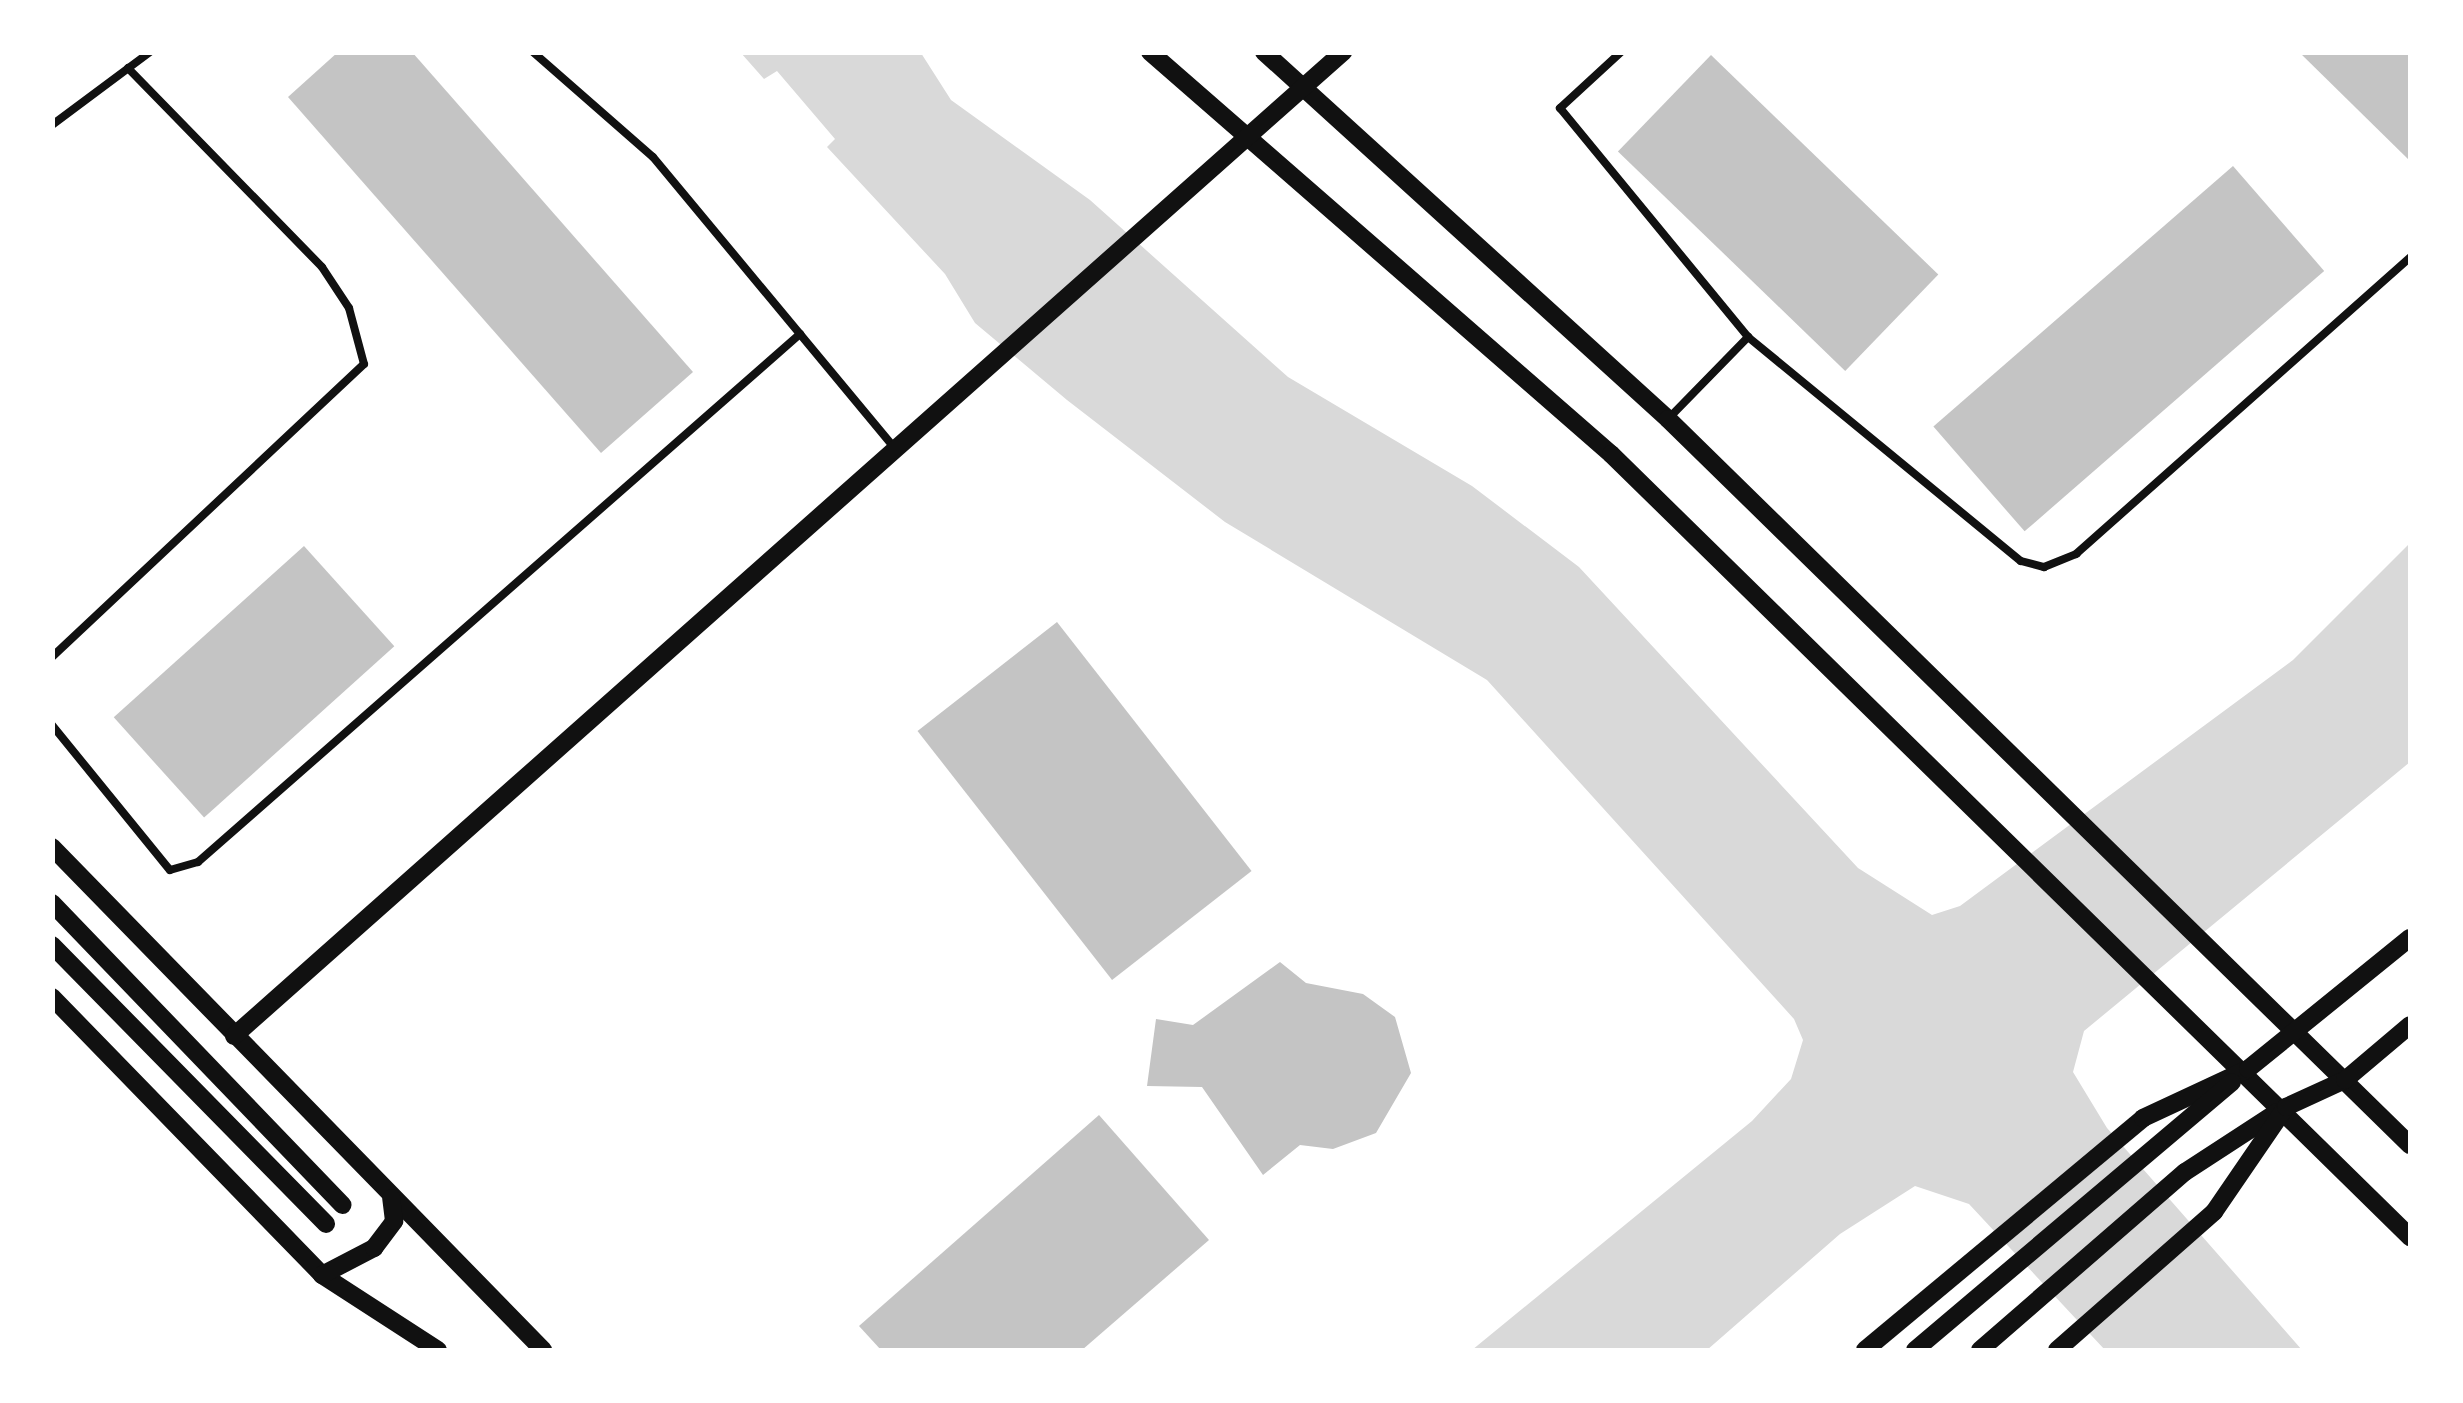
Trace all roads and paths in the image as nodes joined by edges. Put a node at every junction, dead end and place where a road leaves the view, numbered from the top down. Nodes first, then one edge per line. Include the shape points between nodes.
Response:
1 (150, 52) edge
2 (534, 52) edge
3 (1150, 52) edge
4 (1264, 52) edge
5 (1342, 52) edge
6 (1621, 52) edge
7 (128, 68) junction
8 (1302, 86) junction
9 (52, 125) edge
10 (1243, 136) junction
11 (2410, 257) edge
12 (800, 334) junction
13 (1748, 336) junction
14 (1668, 419) junction
15 (895, 449) junction
16 (52, 657) edge
17 (52, 724) edge
18 (52, 847) edge
19 (52, 903) edge
20 (2410, 938) edge
21 (52, 945) edge
22 (52, 997) edge
23 (2410, 1025) edge
24 (2296, 1032) junction
25 (234, 1036) junction
26 (2248, 1069) junction
27 (2344, 1080) junction
28 (2286, 1107) junction
29 (2410, 1144) edge
30 (390, 1198) junction
31 (343, 1205) dead end
32 (326, 1224) dead end
33 (2410, 1236) edge
34 (322, 1275) junction
35 (2061, 1346) edge
36 (438, 1350) edge
37 (543, 1350) edge
38 (1865, 1350) edge
39 (1915, 1350) edge
40 (1980, 1350) edge

1 - 7 lane
2 - 12 lane via 653,157
3 - 10 street
4 - 8 street
5 - 8 street
6 - 13 lane via 1560,108
7 - 9 lane
7 - 16 lane via 322,267 349,308 364,364
8 - 10 street
8 - 14 street
10 - 15 street
10 - 26 street via 1611,454
11 - 13 lane via 2076,554 2044,567 2021,560
12 - 15 lane
12 - 17 lane via 198,862 170,870
13 - 14 lane
14 - 24 street
15 - 25 street
18 - 25 street
19 - 31 street
20 - 24 street
21 - 32 street
22 - 34 street
23 - 27 street
24 - 26 street
24 - 27 street
25 - 30 street
26 - 28 street
26 - 38 street via 2143,1118
26 - 39 street
27 - 28 street
27 - 29 street
28 - 33 street
28 - 35 street via 2214,1212
28 - 40 street via 2186,1172
30 - 34 street via 394,1221 374,1248
30 - 37 street
34 - 36 street

